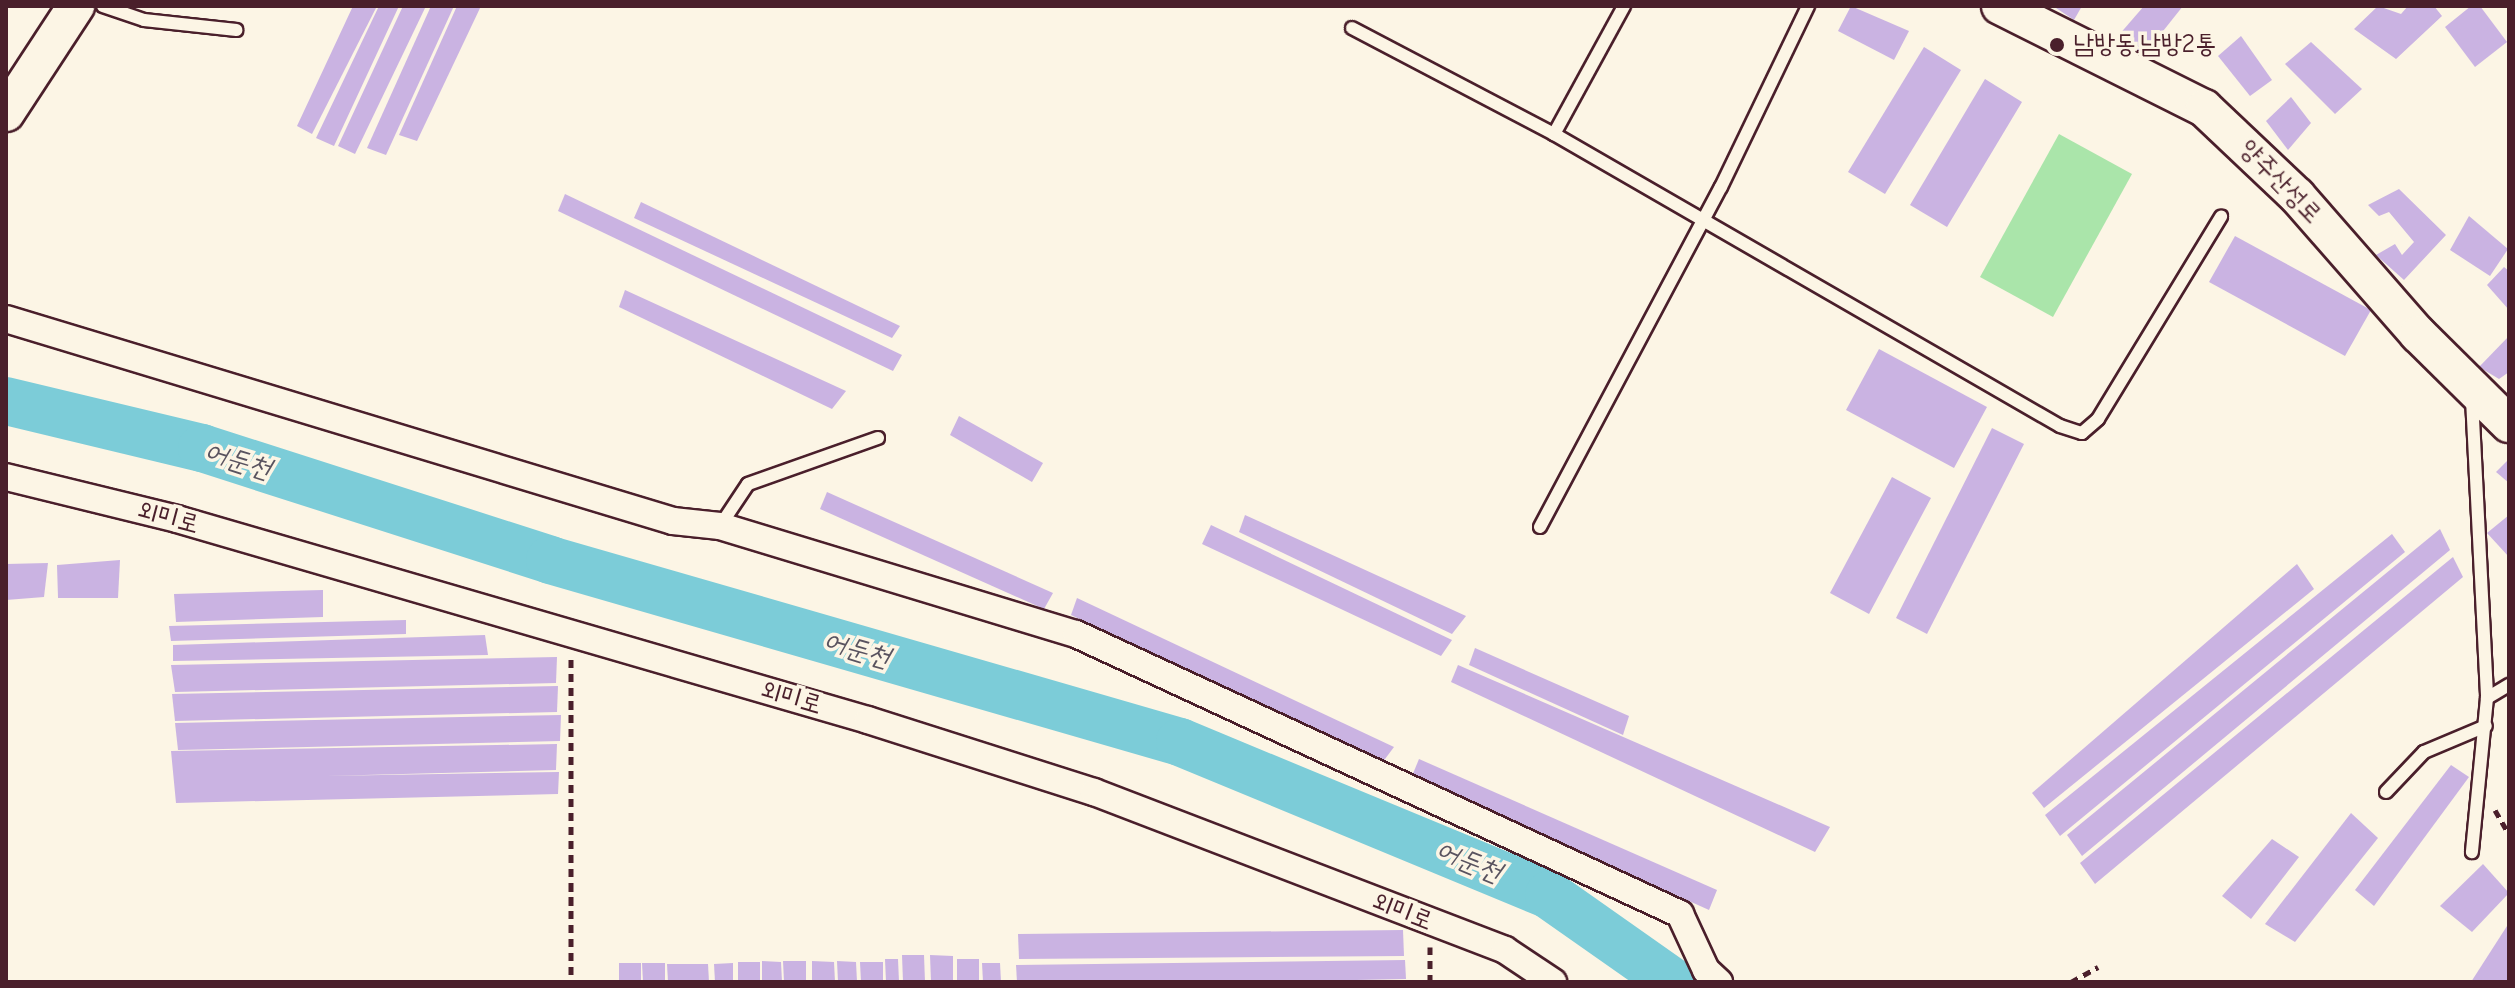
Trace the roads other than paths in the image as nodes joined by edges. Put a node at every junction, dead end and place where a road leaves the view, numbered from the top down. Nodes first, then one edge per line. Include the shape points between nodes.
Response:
1 (76, 6) edge
2 (103, 6) edge
3 (1624, 6) edge
4 (1808, 6) edge
5 (2000, 6) edge
6 (1352, 28) dead end
7 (236, 30) dead end
8 (6, 113) edge
9 (1554, 134) junction
10 (1703, 217) junction
11 (2221, 217) dead end
12 (6, 319) edge
13 (2471, 387) junction
14 (2509, 424) edge
15 (878, 438) dead end
16 (6, 477) edge
17 (720, 526) junction
18 (1540, 527) dead end
19 (2509, 685) edge
20 (2487, 698) junction
21 (2486, 726) junction
22 (2386, 792) dead end
23 (2472, 852) dead end
24 (1553, 982) edge
25 (1719, 982) edge

1 - 8 street
2 - 7 lane via 144,20
3 - 9 lane
4 - 10 lane
5 - 13 street, 양주산성로 via 2204,108 2297,196
6 - 9 lane
9 - 10 lane
10 - 11 lane via 2060,426 2082,433 2098,419
10 - 18 lane
12 - 17 street via 673,521
13 - 14 street, 양주산성로
13 - 20 lane
15 - 17 lane via 748,484
16 - 24 street, 외미로 via 177,519 868,720 1094,792 1505,950
17 - 25 street via 1076,634 1680,914 1706,970
19 - 20 lane
20 - 21 lane
21 - 22 lane via 2424,752
21 - 23 lane

